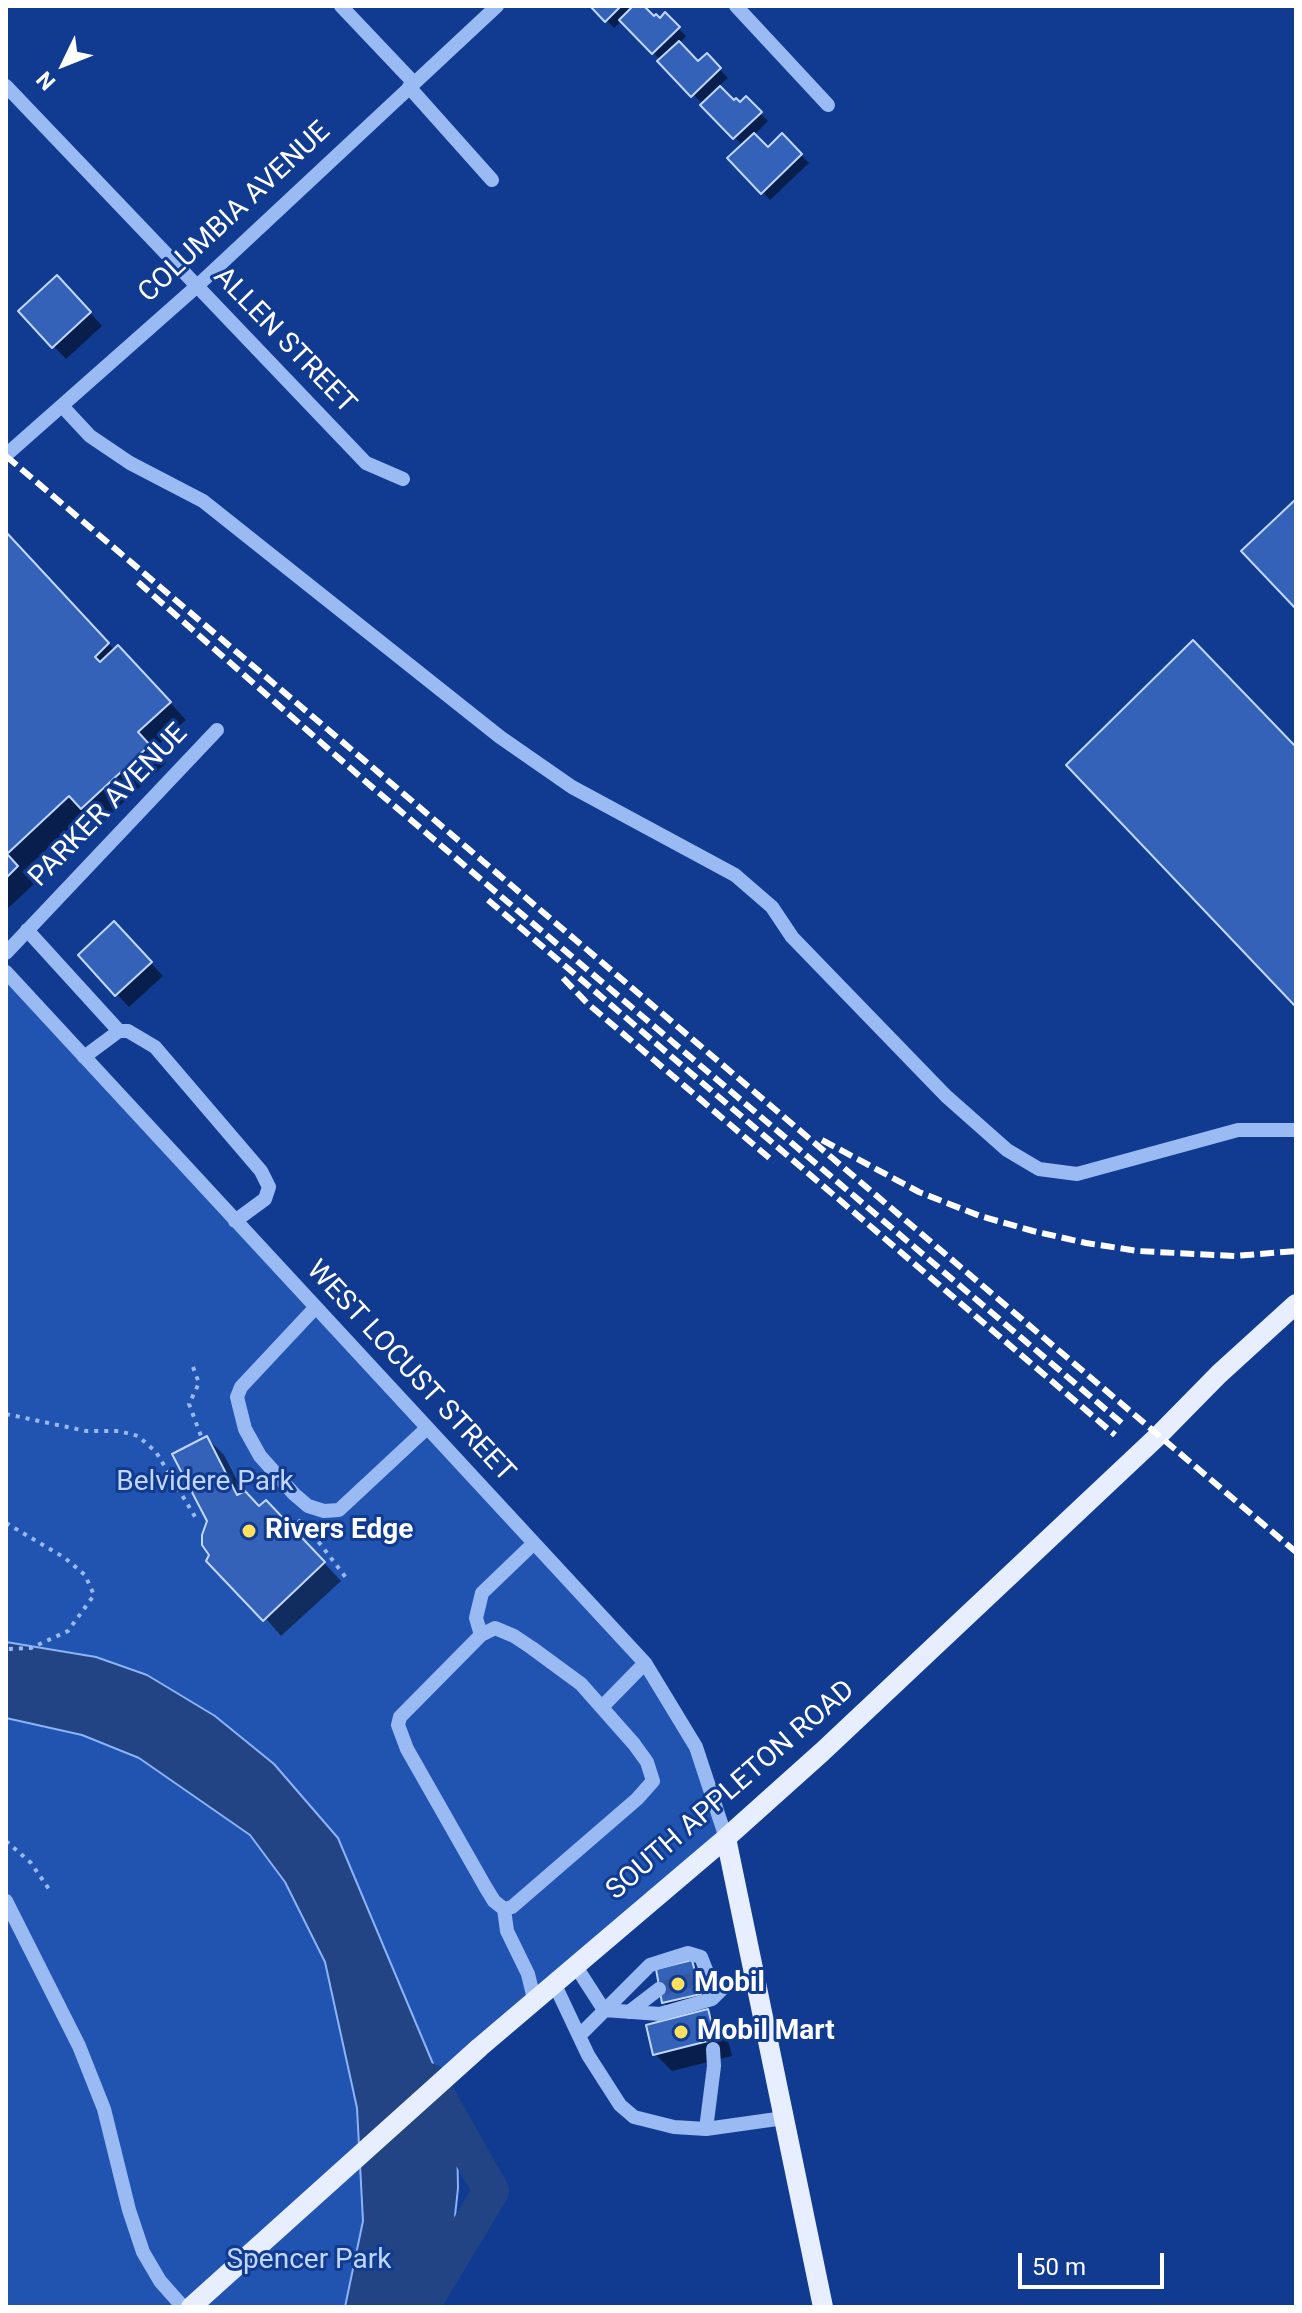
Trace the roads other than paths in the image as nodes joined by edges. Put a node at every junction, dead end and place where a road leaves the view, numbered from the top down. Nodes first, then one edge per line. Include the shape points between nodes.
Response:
1 (341, 6) edge
2 (497, 6) edge
3 (736, 6) edge
4 (412, 85) junction
5 (6, 86) edge
6 (828, 105) dead end
7 (492, 180) dead end
8 (196, 287) junction
9 (62, 406) junction
10 (6, 455) edge
11 (403, 479) dead end
12 (217, 730) dead end
13 (27, 930) junction
14 (6, 953) edge
15 (6, 972) edge
16 (119, 1031) junction
17 (84, 1057) junction
18 (1296, 1130) edge
19 (235, 1221) junction
20 (315, 1308) junction
21 (1293, 1312) edge
22 (427, 1428) junction
23 (533, 1544) junction
24 (481, 1635) junction
25 (645, 1663) junction
26 (603, 1706) junction
27 (726, 1838) junction
28 (6, 1901) edge
29 (504, 1909) junction
30 (575, 1965) junction
31 (754, 1978) junction
32 (554, 1983) junction
33 (726, 1985) junction
34 (659, 1989) tunnel mouth
35 (534, 1999) junction
36 (604, 2010) junction
37 (629, 2012) junction
38 (579, 2036) junction
39 (713, 2049) dead end
40 (784, 2118) junction
41 (706, 2129) junction
42 (183, 2307) edge
43 (191, 2307) edge
44 (823, 2307) edge

1 - 4 street
2 - 4 street, COLUMBIA AVENUE
3 - 6 street
4 - 7 street
4 - 8 street, COLUMBIA AVENUE
5 - 8 street, ALLEN STREET
8 - 9 street, COLUMBIA AVENUE
8 - 11 street, ALLEN STREET via 366,463
9 - 10 street, COLUMBIA AVENUE
9 - 18 street via 90,436 130,463 203,501 500,737 572,787 735,875 772,907 792,937 946,1096 1028,1163 1077,1174 1238,1130
12 - 13 street, PARKER AVENUE
13 - 14 street, PARKER AVENUE
13 - 16 street
15 - 17 street, WEST LOCUST STREET
16 - 17 street
16 - 19 street via 155,1047 261,1171 269,1187 265,1199
17 - 19 street, WEST LOCUST STREET
19 - 20 street, WEST LOCUST STREET
20 - 22 street, WEST LOCUST STREET
20 - 22 street via 237,1397 245,1429 260,1456 294,1494 308,1506 339,1510
21 - 27 main road, SOUTH APPLETON ROAD
22 - 23 street, WEST LOCUST STREET
23 - 24 street via 482,1593 476,1618
23 - 25 street, WEST LOCUST STREET
24 - 26 street via 495,1628 514,1636
24 - 29 street via 398,1725 486,1888
25 - 26 street
25 - 27 street, WEST LOCUST STREET via 696,1747
26 - 29 street via 647,1762 653,1781
27 - 30 main road, SOUTH APPLETON ROAD
27 - 31 main road
28 - 42 street via 99,2097 143,2252
29 - 35 street via 507,1931
30 - 32 main road, SOUTH APPLETON ROAD
30 - 36 street
31 - 33 street
31 - 40 main road
32 - 35 main road, SOUTH APPLETON ROAD
32 - 38 street
33 - 36 street via 704,1979 701,1957 688,1953 650,1965
33 - 37 street via 712,1999 660,2014
34 - 37 street
35 - 43 main road, SOUTH APPLETON ROAD
36 - 37 street
36 - 38 street
38 - 41 street via 620,2105 634,2117
39 - 41 street
40 - 41 street
40 - 44 main road

